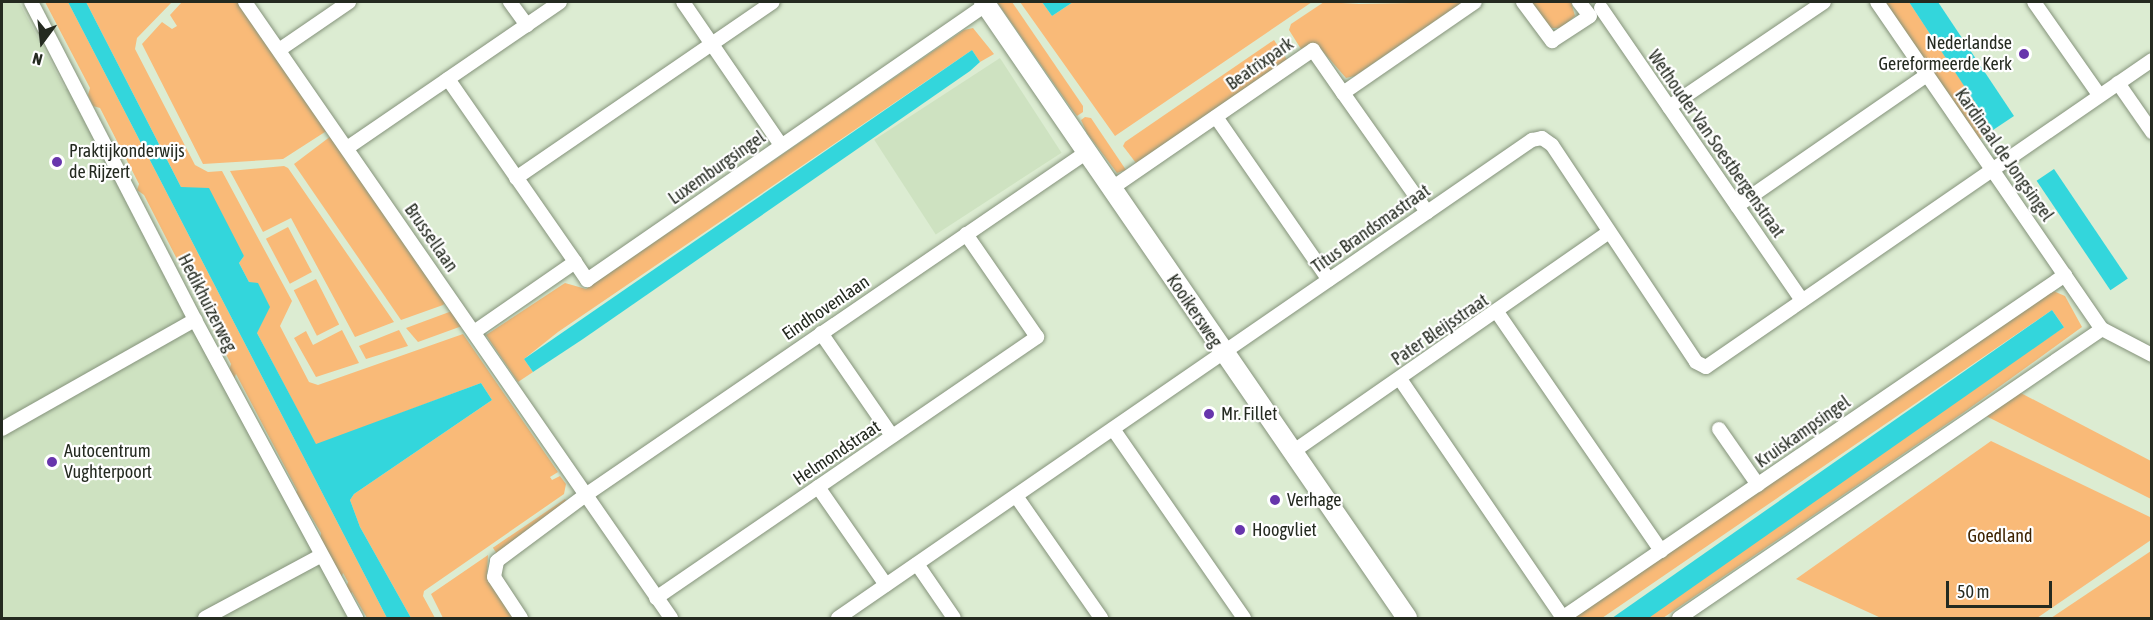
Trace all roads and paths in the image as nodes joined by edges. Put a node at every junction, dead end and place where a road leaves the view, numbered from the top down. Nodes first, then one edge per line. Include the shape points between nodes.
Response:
1 (31, 2) edge
2 (245, 2) edge
3 (349, 2) edge
4 (510, 2) edge
5 (561, 2) edge
6 (683, 2) edge
7 (773, 2) edge
8 (1475, 2) edge
9 (1523, 2) edge
10 (1579, 2) edge
11 (1824, 2) edge
12 (1876, 2) edge
13 (2034, 2) edge
14 (985, 3) edge
15 (1600, 8) edge
16 (527, 25) junction
17 (712, 44) junction
18 (279, 50) junction
19 (2151, 60) edge
20 (1927, 75) junction
21 (448, 79) junction
22 (2118, 83) junction
23 (1343, 93) junction
24 (2099, 95) junction
25 (1669, 107) junction
26 (1216, 117) junction
27 (2151, 132) edge
28 (782, 145) junction
29 (347, 148) junction
30 (1087, 152) junction
31 (1992, 170) junction
32 (516, 178) junction
33 (1112, 188) junction
34 (1737, 206) junction
35 (1427, 212) junction
36 (1608, 233) junction
37 (966, 234) junction
38 (575, 262) junction
39 (2064, 275) junction
40 (1329, 280) junction
41 (1802, 301) junction
42 (1497, 312) junction
43 (195, 320) junction
44 (2102, 329) junction
45 (474, 332) junction
46 (821, 333) junction
47 (1223, 354) junction
48 (2151, 355) edge
49 (1400, 379) junction
50 (2, 429) edge
51 (1113, 429) junction
52 (1719, 429) dead end
53 (892, 436) junction
54 (1291, 453) junction
55 (1758, 485) junction
56 (818, 487) junction
57 (587, 494) junction
58 (1016, 496) junction
59 (1661, 551) junction
60 (320, 556) junction
61 (916, 564) junction
62 (886, 585) junction
63 (656, 598) junction
64 (205, 618) edge
65 (356, 618) edge
66 (521, 618) edge
67 (670, 618) edge
68 (838, 618) edge
69 (954, 618) edge
70 (1101, 618) edge
71 (1244, 618) edge
72 (1407, 618) edge
73 (1563, 618) edge
74 (1679, 618) edge

1 - 43 street, Hedikhuizerweg
2 - 18 street, Brussellaan
3 - 18 street
4 - 16 street
5 - 16 street
6 - 17 street
7 - 17 street
8 - 23 street
9 - 15 street via 1552,41
10 - 15 street
11 - 25 street
12 - 20 street, Kardinaal de Jongsingel
13 - 24 street
14 - 28 street, Luxemburgsingel
14 - 30 street, Kooikersweg
15 - 25 street, Wethouder Van Soestbergenstraat
16 - 21 street
17 - 28 street
17 - 32 street
18 - 29 street, Brussellaan
19 - 22 street
20 - 31 street, Kardinaal de Jongsingel
20 - 34 street
21 - 29 street
21 - 32 street
22 - 24 street
22 - 27 street
23 - 26 street, Beatrixpark via 1313,50
23 - 35 street
24 - 31 street
25 - 34 street, Wethouder Van Soestbergenstraat
26 - 33 street, Beatrixpark
26 - 40 street
28 - 38 street, Luxemburgsingel via 587,280
29 - 45 street, Brussellaan
30 - 33 street, Kooikersweg
30 - 37 street, Eindhovenlaan
31 - 39 street, Kardinaal de Jongsingel
31 - 41 street
32 - 38 street
33 - 47 street, Kooikersweg
34 - 41 street, Wethouder Van Soestbergenstraat
35 - 36 street, Titus Brandsmastraat via 1532,140 1542,138 1552,145
35 - 40 street, Titus Brandsmastraat
36 - 41 street via 1703,366 1710,365
36 - 42 street, Pater Bleijsstraat
37 - 46 street, Eindhovenlaan
37 - 53 street, Helmondstraat via 1037,337
38 - 45 street
39 - 44 street, Kardinaal de Jongsingel
39 - 55 street, Kruiskampsingel
40 - 47 street, Titus Brandsmastraat
42 - 49 street, Pater Bleijsstraat
42 - 59 street
43 - 50 street
43 - 60 street, Hedikhuizerweg
44 - 48 street
44 - 74 street
45 - 57 street, Brussellaan
46 - 53 street
46 - 57 street, Eindhovenlaan
47 - 51 street, Titus Brandsmastraat
47 - 54 street, Kooikersweg
49 - 54 street, Pater Bleijsstraat
49 - 73 street
51 - 58 street, Titus Brandsmastraat
51 - 71 street
52 - 55 street
53 - 56 street, Helmondstraat
54 - 72 street, Kooikersweg
55 - 59 street, Kruiskampsingel
56 - 62 street
56 - 63 street, Helmondstraat
57 - 63 street, Brussellaan
57 - 66 street, Eindhovenlaan via 492,568
58 - 61 street, Titus Brandsmastraat
58 - 70 street
59 - 73 street, Kruiskampsingel
60 - 64 street
60 - 65 street, Hedikhuizerweg
61 - 62 street, Titus Brandsmastraat
61 - 69 street
62 - 68 street, Titus Brandsmastraat
63 - 67 street, Brussellaan

